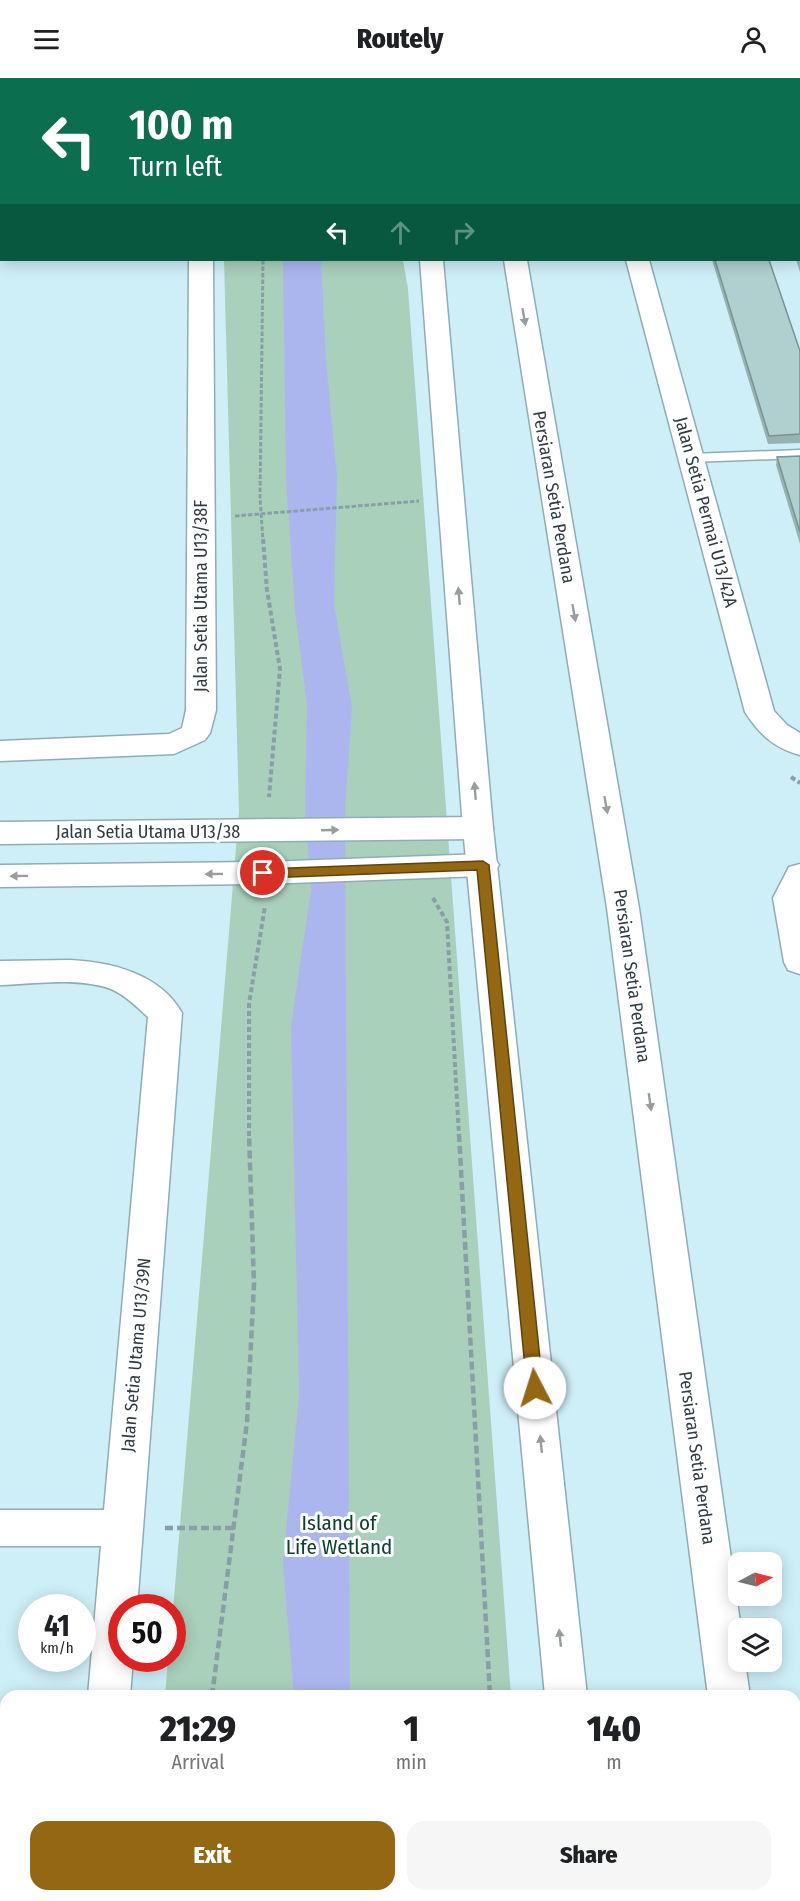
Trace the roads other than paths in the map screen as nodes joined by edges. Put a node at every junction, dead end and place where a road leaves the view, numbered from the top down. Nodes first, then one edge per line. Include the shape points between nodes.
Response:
1 (201, 261) edge
2 (431, 261) edge
3 (515, 261) edge
4 (637, 261) edge
5 (800, 454) edge
6 (691, 458) junction
7 (800, 745) edge
8 (0, 751) edge
9 (478, 828) junction
10 (0, 833) edge
11 (483, 865) junction
12 (800, 875) edge
13 (0, 876) edge
14 (800, 962) edge
15 (0, 973) edge
16 (0, 1528) edge
17 (122, 1528) junction
18 (108, 1690) edge
19 (565, 1690) edge
20 (728, 1690) edge

1 - 8 street, Jalan Setia Utama U13/38F via 201,710 195,733 174,744
9 -> 2 street
3 -> 20 street, Persiaran Setia Perdana via 623,908
4 - 6 street, Jalan Setia Permai U13/42A
5 - 6 lane
6 - 7 street, Jalan Setia Permai U13/42A via 760,712 770,728
10 -> 9 street, Jalan Setia Utama U13/38
9 - 11 street
11 -> 13 street
19 -> 11 street
12 - 14 street via 789,898
15 - 17 street, Jalan Setia Utama U13/39N via 69,972 113,977 144,993 165,1013
16 - 17 street
17 - 18 street, Jalan Setia Utama U13/39N

